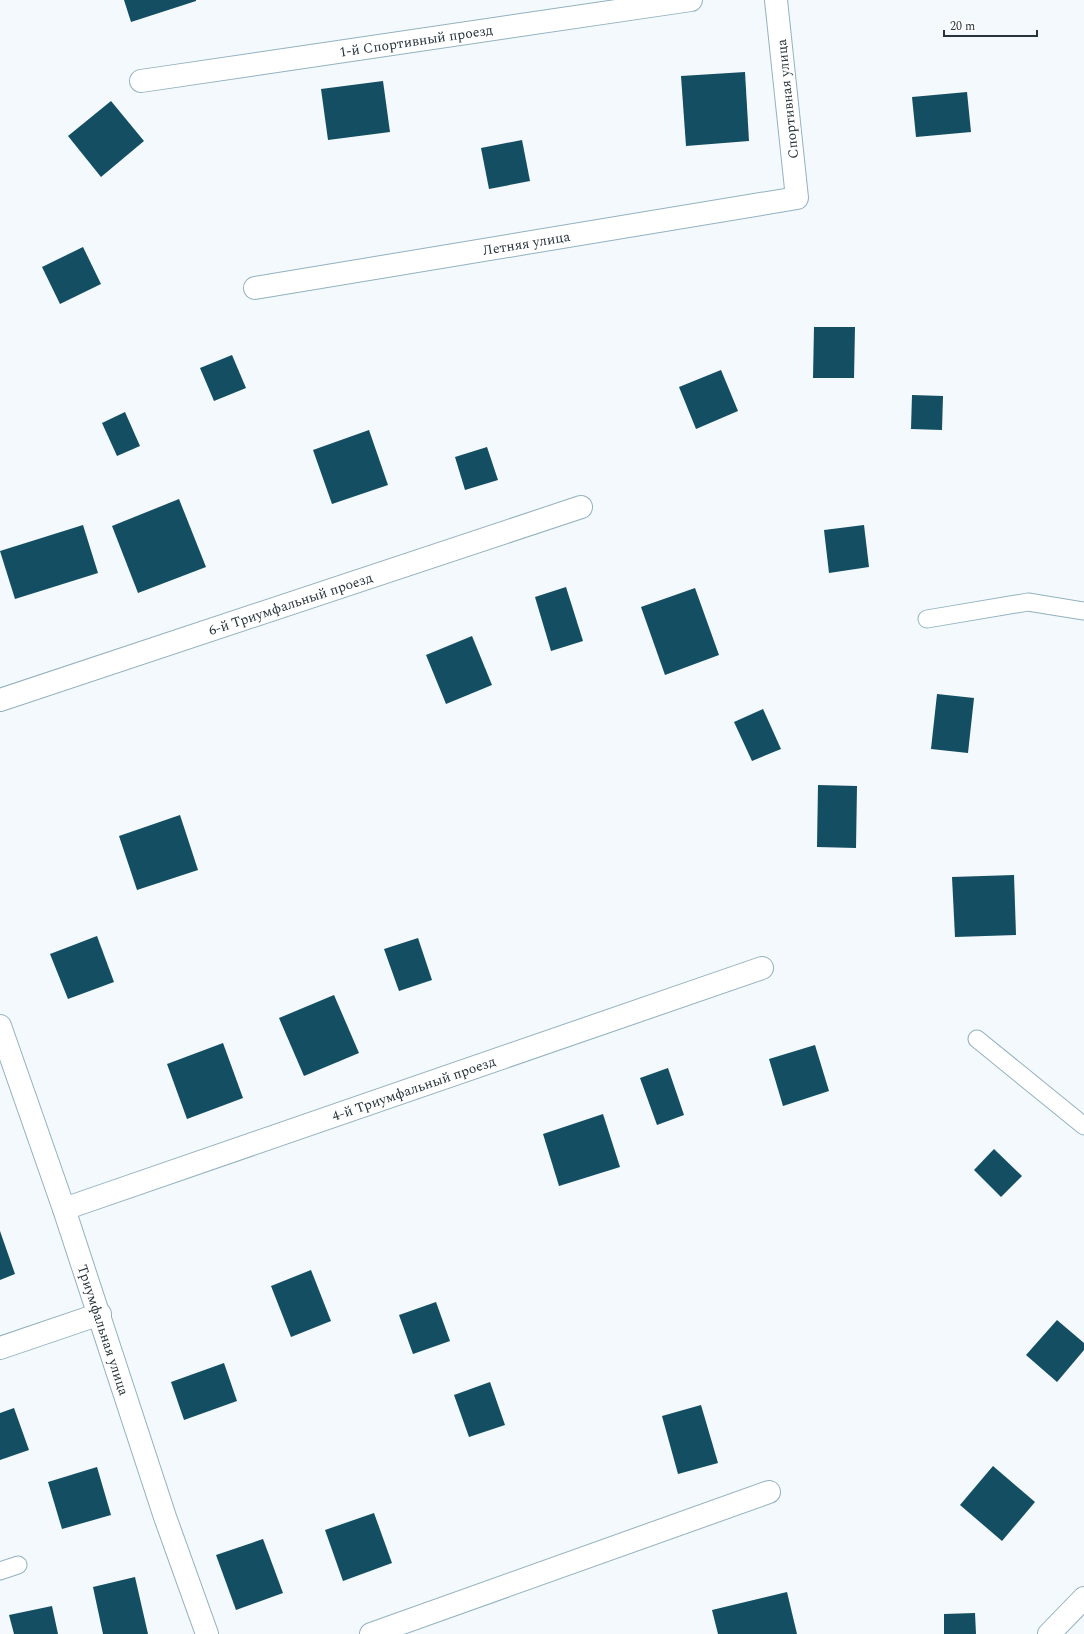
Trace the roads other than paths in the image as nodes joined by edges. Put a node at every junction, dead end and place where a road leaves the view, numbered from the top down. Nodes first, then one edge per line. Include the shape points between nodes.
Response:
1 (691, 0) edge
2 (776, 0) edge
3 (141, 81) dead end
4 (797, 198) joint
5 (255, 288) dead end
6 (582, 507) dead end
7 (1084, 611) edge
8 (927, 620) dead end
9 (0, 700) edge
10 (762, 968) dead end
11 (0, 1026) edge
12 (976, 1038) dead end
13 (1084, 1126) edge
14 (64, 1209) junction
15 (100, 1314) junction
16 (0, 1348) edge
17 (769, 1492) dead end
18 (18, 1565) dead end
19 (0, 1571) edge
20 (1084, 1598) edge
21 (207, 1634) edge
22 (371, 1634) edge
23 (1049, 1634) edge

1 - 3 street, 1-й Спортивный проезд
2 - 4 street, Спортивная улица
4 - 5 street, Летняя улица
6 - 9 street, 6-й Триумфальный проезд
7 - 8 lane via 1028,602
10 - 14 street, 4-й Триумфальный проезд
11 - 14 street, Триумфальная улица
12 - 13 lane
14 - 15 street, Триумфальная улица
15 - 16 street
15 - 21 street, Триумфальная улица via 165,1517
17 - 22 street
18 - 19 lane
20 - 23 street

